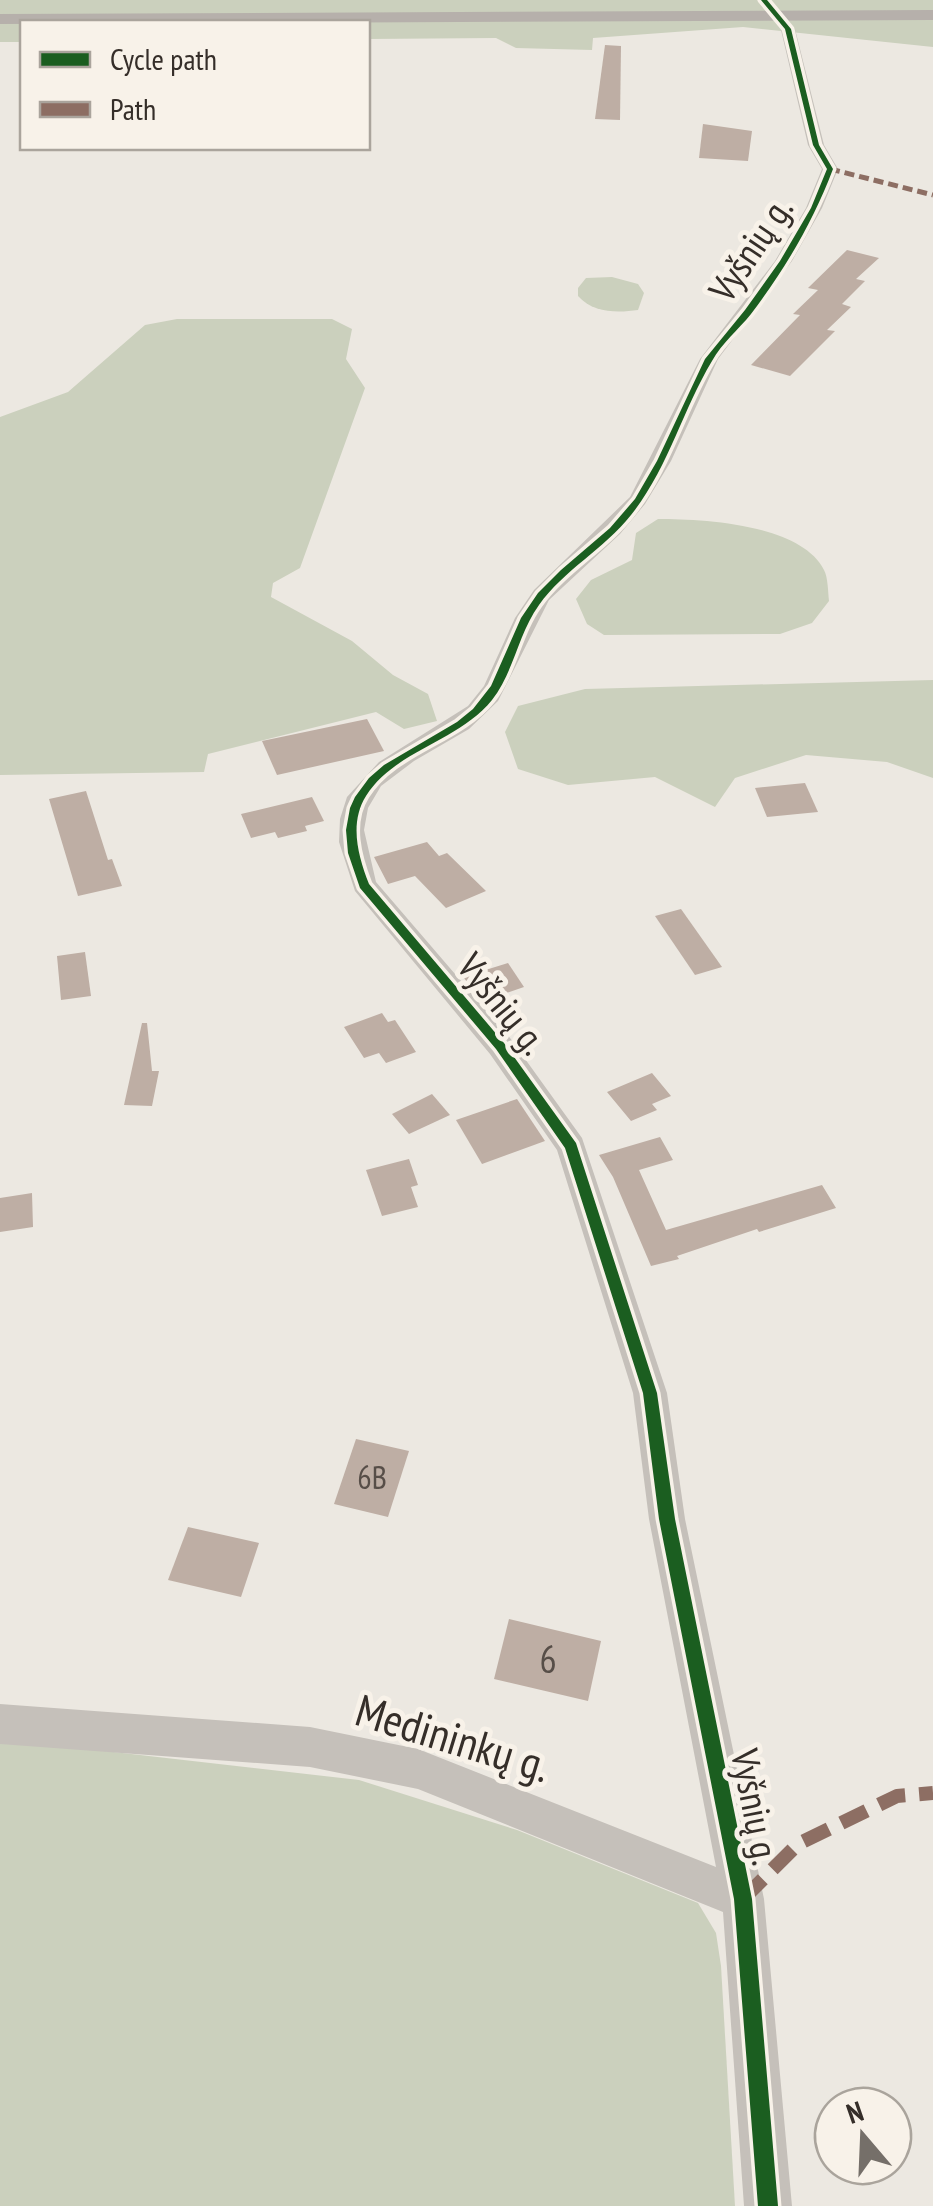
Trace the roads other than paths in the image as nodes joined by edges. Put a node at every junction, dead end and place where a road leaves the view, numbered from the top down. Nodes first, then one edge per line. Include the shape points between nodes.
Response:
1 (771, 8) edge
2 (933, 14) edge
3 (0, 19) edge
4 (0, 1724) edge
5 (743, 1899) junction
6 (768, 2206) edge

1 - 2 main road
1 - 3 main road
1 - 5 street, Vyšnių g. via 788,29 816,144 830,169 816,208 791,253 709,360 655,475 624,518 530,610 490,698 461,725 391,766 359,798 352,833 352,857 364,885 500,1046 571,1146 650,1393 667,1519
4 - 5 street, Medininkų g. via 310,1746 418,1769
5 - 6 street, Vyšnių g.

